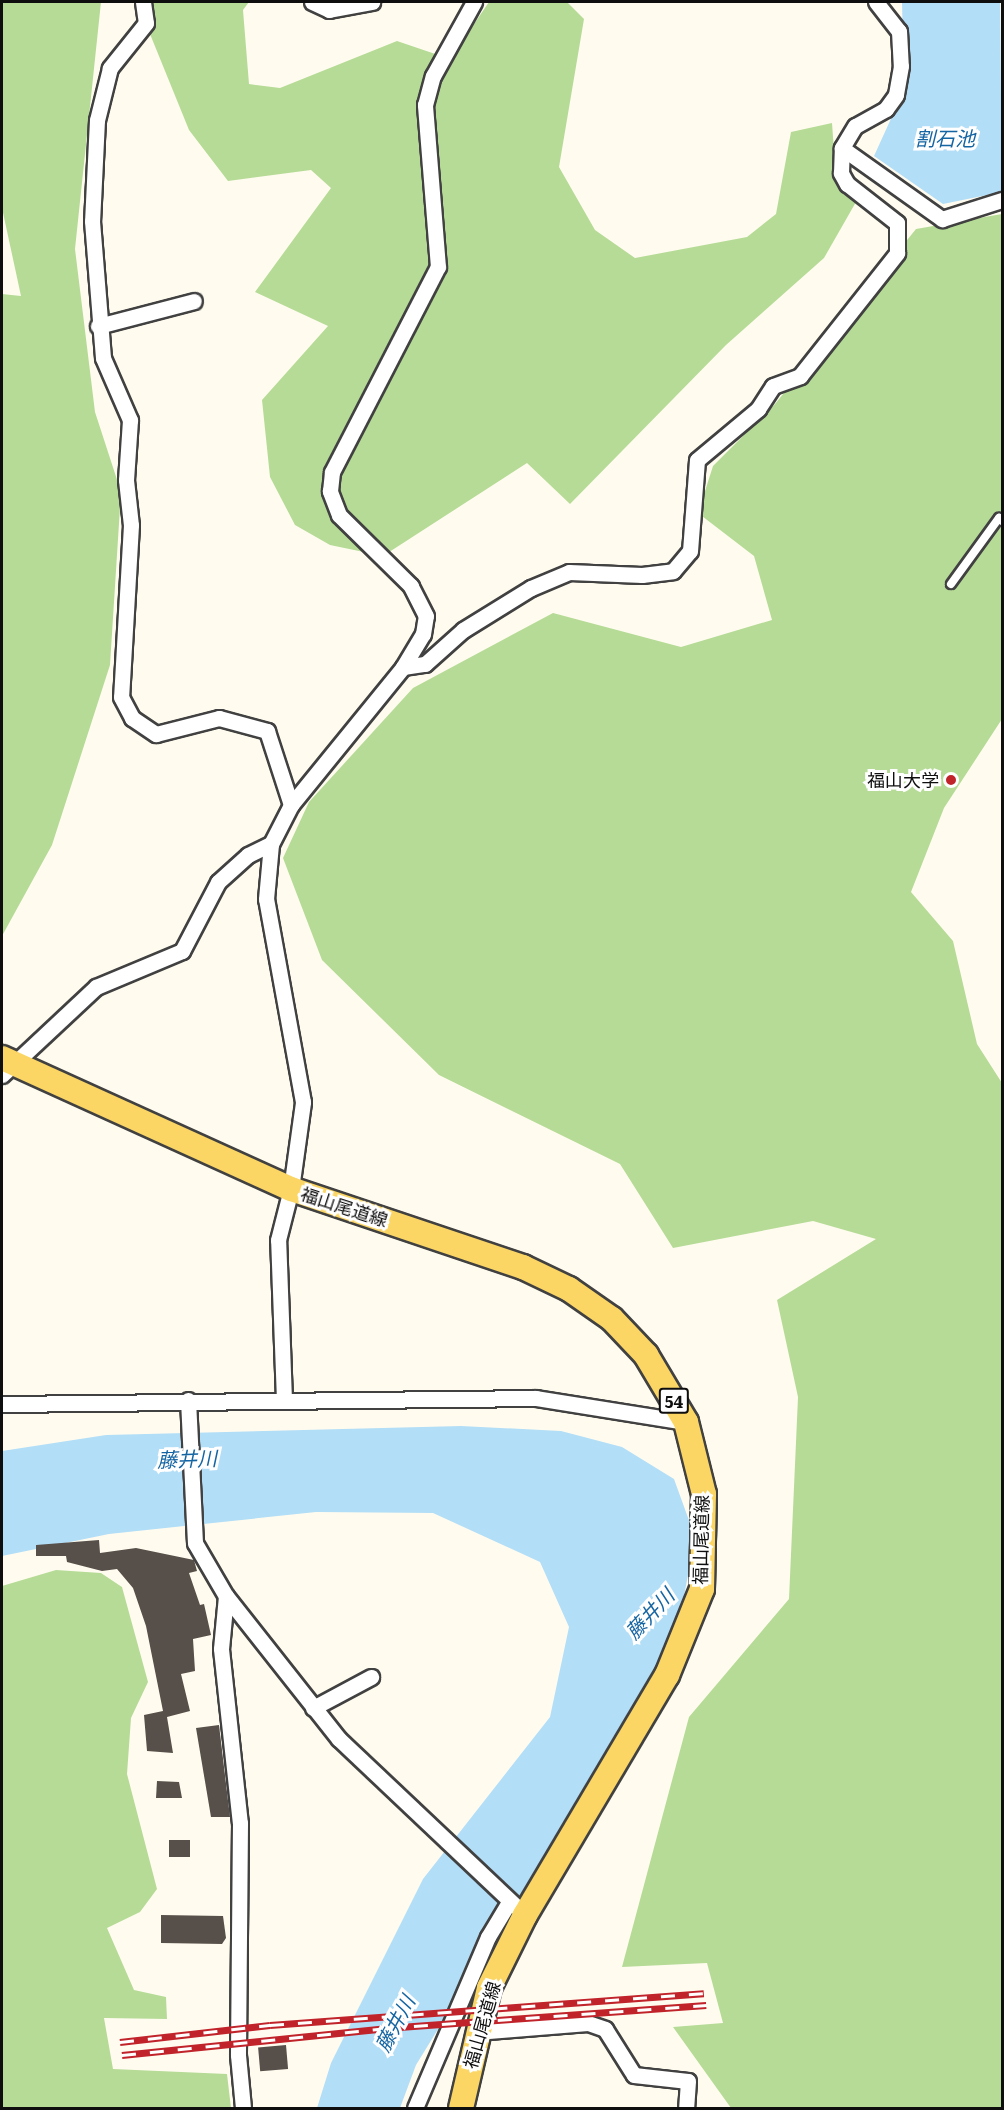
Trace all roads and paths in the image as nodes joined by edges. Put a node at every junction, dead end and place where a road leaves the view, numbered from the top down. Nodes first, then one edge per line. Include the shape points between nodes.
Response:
1 (143, 2) edge
2 (312, 2) edge
3 (372, 2) edge
4 (474, 2) edge
5 (876, 2) edge
6 (842, 148) junction
7 (1002, 200) edge
8 (194, 301) dead end
9 (98, 326) junction
10 (1002, 521) edge
11 (951, 584) dead end
12 (403, 667) junction
13 (291, 805) junction
14 (271, 844) junction
15 (5, 1066) edge
16 (291, 1189) junction
17 (284, 1400) junction
18 (2, 1404) edge
19 (188, 1407) junction
20 (686, 1422) junction
21 (226, 1596) junction
22 (371, 1677) dead end
23 (313, 1708) junction
24 (514, 1905) junction
25 (476, 2032) junction
26 (243, 2109) edge
27 (415, 2109) edge
28 (461, 2109) edge
29 (686, 2109) edge

1 - 9 street via 146,24 110,68 97,120 92,221
2 - 3 street via 329,10
4 - 12 street via 432,75 425,105 438,267 336,463 330,490 339,515 411,586 426,616 423,634
5 - 6 street via 898,31 901,66 896,95 886,109 855,126
6 - 7 street via 942,219
6 - 12 street via 841,173 847,184 897,223 897,253 800,376 773,386 758,409 697,460 690,551 673,571 642,575 569,572 531,588 463,630 425,664
8 - 9 street
9 - 13 street via 102,358 130,420 126,480 131,525 121,697 132,718 156,734 219,718 267,731
10 - 11 lane via 999,518
12 - 13 street
13 - 14 street
14 - 15 street via 248,855 218,882 182,951 96,987
14 - 16 street via 266,899 303,1102
15 - 16 main road, 福山尾道線 / 54
16 - 17 street via 278,1240
16 - 20 main road, 福山尾道線 / 54 via 523,1267 569,1289 612,1319 646,1354
17 - 19 street
17 - 20 street via 536,1398
18 - 19 street
19 - 21 street via 195,1543
20 - 24 main road, 福山尾道線 / 54 via 704,1494 702,1589 667,1675
21 - 23 street
21 - 26 street via 221,1649 240,1823 238,2055
22 - 23 street
23 - 24 street via 438,1835
24 - 25 main road, 福山尾道線 / 54
24 - 27 street via 483,1947
25 - 28 main road, 福山尾道線 / 54
25 - 29 street via 588,2023 605,2029 634,2075 688,2081

